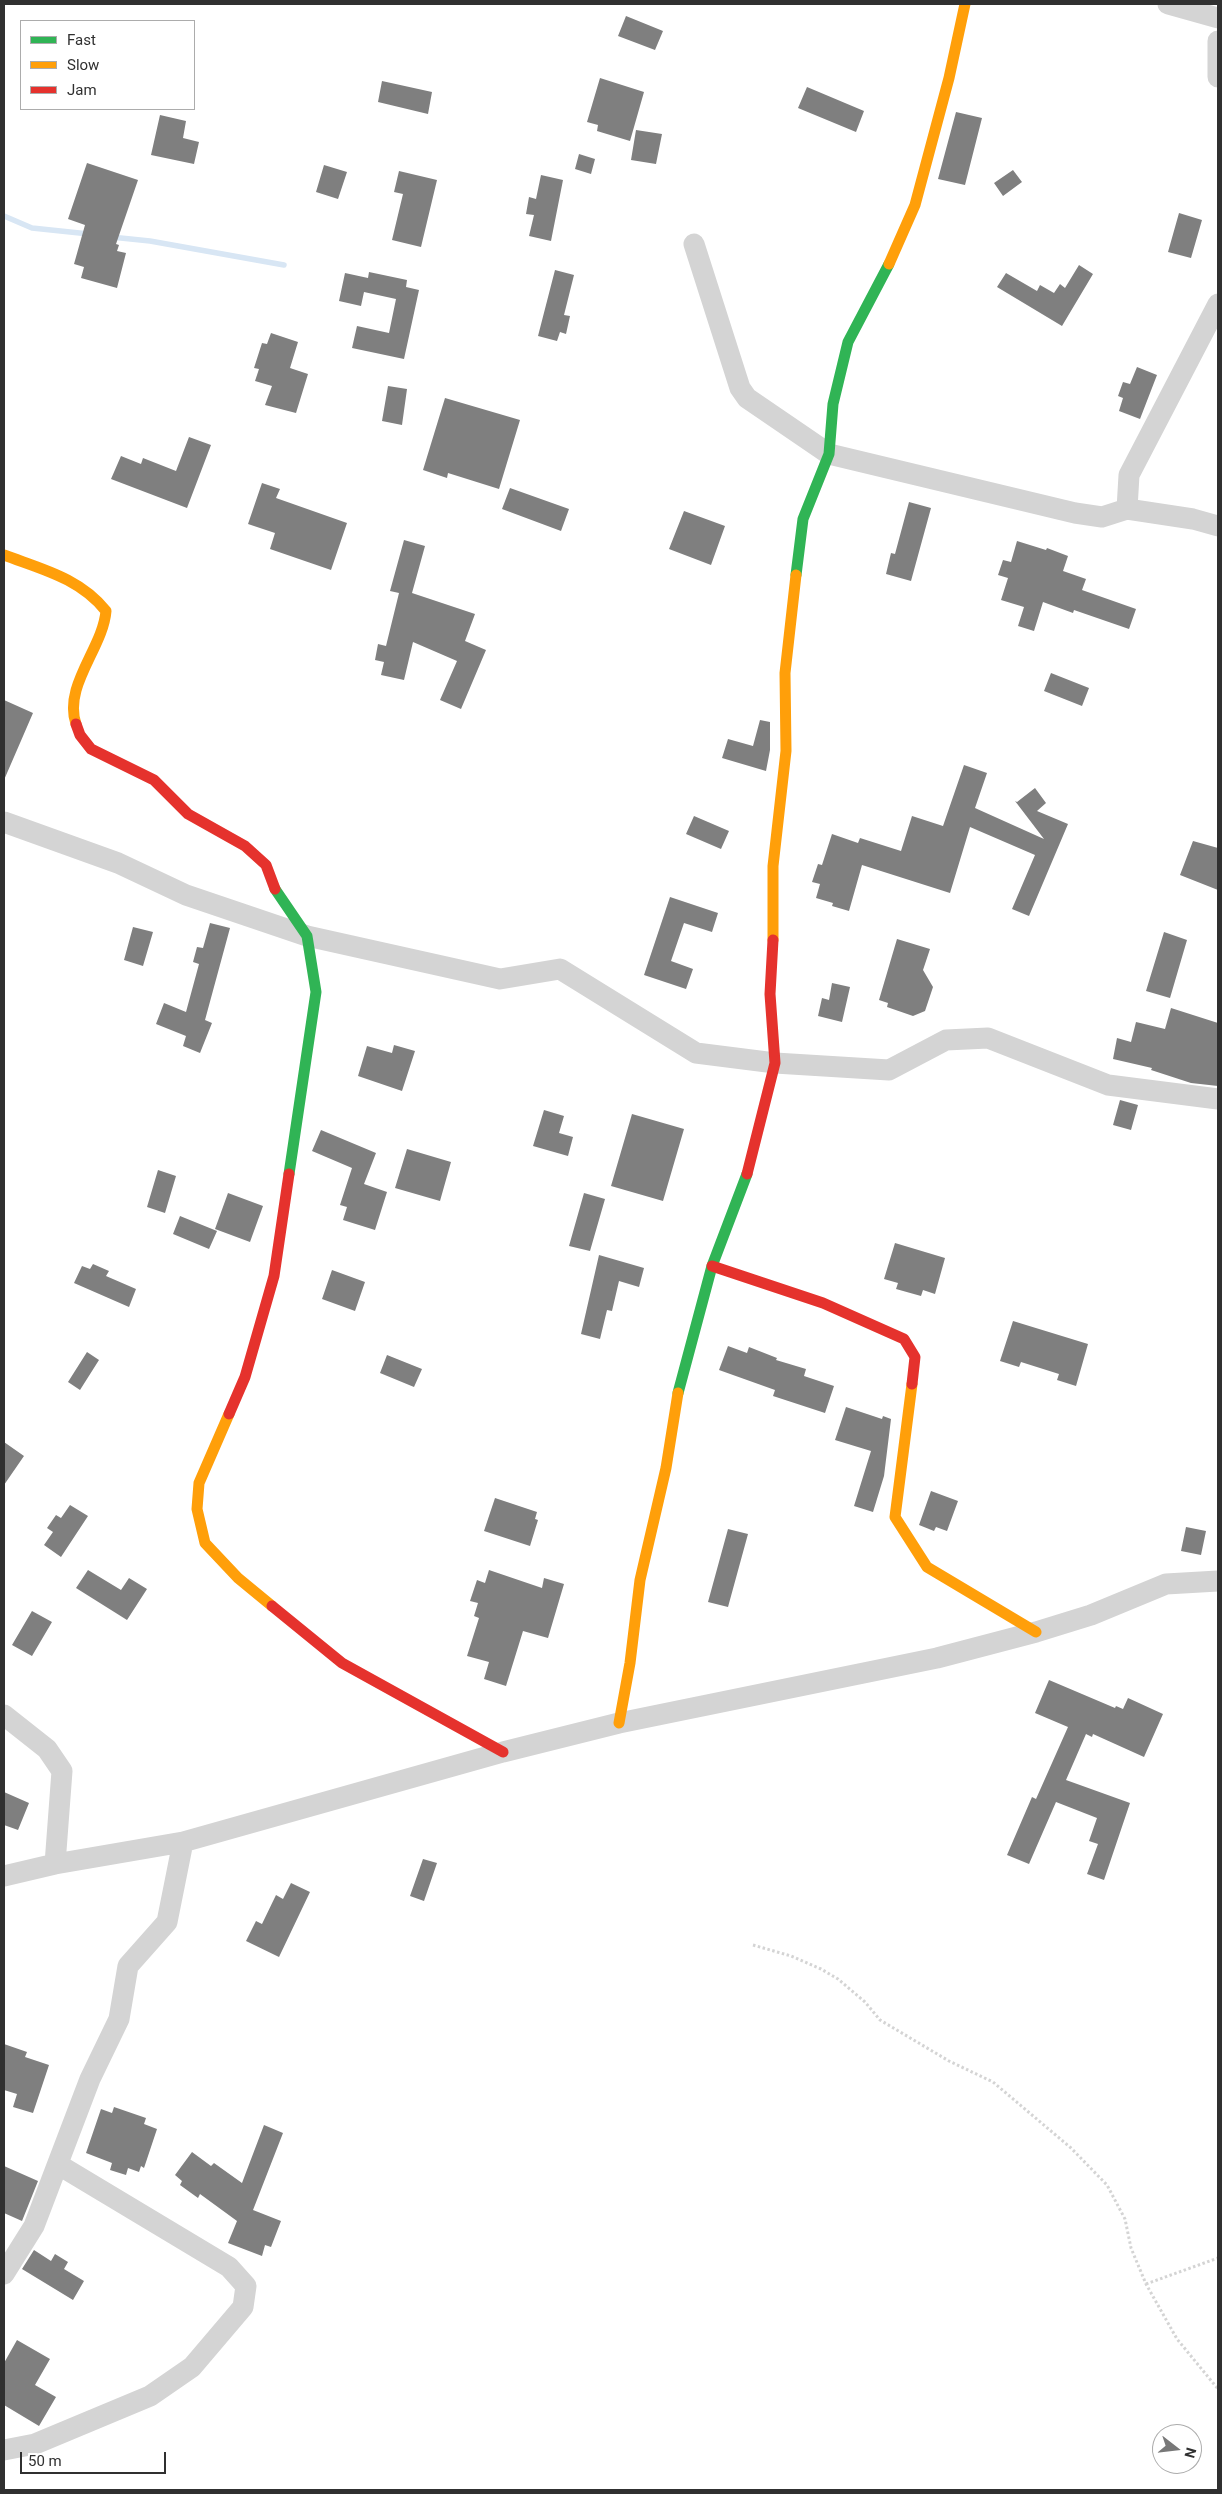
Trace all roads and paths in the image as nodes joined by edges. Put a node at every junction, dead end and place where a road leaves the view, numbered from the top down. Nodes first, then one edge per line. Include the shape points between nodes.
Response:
1 (965, 4) edge
2 (1168, 4) edge
3 (1218, 18) edge
4 (1218, 40) edge
5 (1218, 77) edge
6 (694, 244) dead end
7 (1218, 304) edge
8 (829, 454) junction
9 (1127, 509) junction
10 (1218, 526) edge
11 (4, 555) edge
12 (4, 822) edge
13 (307, 936) junction
14 (775, 1064) junction
15 (1218, 1099) edge
16 (712, 1266) junction
17 (1218, 1581) edge
18 (1036, 1632) junction
19 (4, 1715) edge
20 (619, 1723) junction
21 (503, 1752) junction
22 (183, 1842) junction
23 (55, 1864) junction
24 (4, 1876) edge
25 (752, 1945) dead end
26 (59, 2165) junction
27 (1218, 2258) edge
28 (4, 2274) edge
29 (1146, 2284) junction
30 (1218, 2389) edge
31 (4, 2450) edge

1 - 8 street via 949,78 914,205 892,259 848,342 834,404
2 - 3 street
4 - 5 street
6 - 8 street via 740,388 747,398
7 - 9 street via 1129,475
8 - 9 street via 1075,513 1102,517
8 - 14 street via 804,519 784,673 786,751 773,866 770,994
9 - 10 street
11 - 13 street via 75,583 98,599 106,612 105,623 77,688 73,715 80,735 91,749 154,780 188,814 245,846 266,865 276,891
12 - 13 street via 118,864 186,894
13 - 14 street via 500,979 560,970 696,1053
13 - 21 street via 316,992 274,1276 245,1377 199,1483 198,1509 205,1543 238,1578 342,1663
14 - 15 street via 889,1070 946,1040 988,1038 1108,1086
14 - 16 street via 739,1200
16 - 18 street via 823,1303 904,1340 915,1357 895,1517 927,1567
16 - 20 street via 676,1399 666,1468 640,1580
17 - 18 street via 1166,1584 1091,1615
18 - 20 street via 937,1658
19 - 23 street via 47,1749 62,1771
20 - 21 street
21 - 22 street
22 - 23 street
22 - 26 street via 167,1922 128,1966 119,2019 90,2079
23 - 24 street
25 - 29 path via 821,1969 865,2002 880,2020 993,2082 1071,2148 1107,2185 1125,2219 1131,2248
26 - 28 street via 34,2226
26 - 31 street via 229,2268 246,2286 244,2306 192,2367 150,2396 35,2444
27 - 29 path
29 - 30 path via 1177,2339

